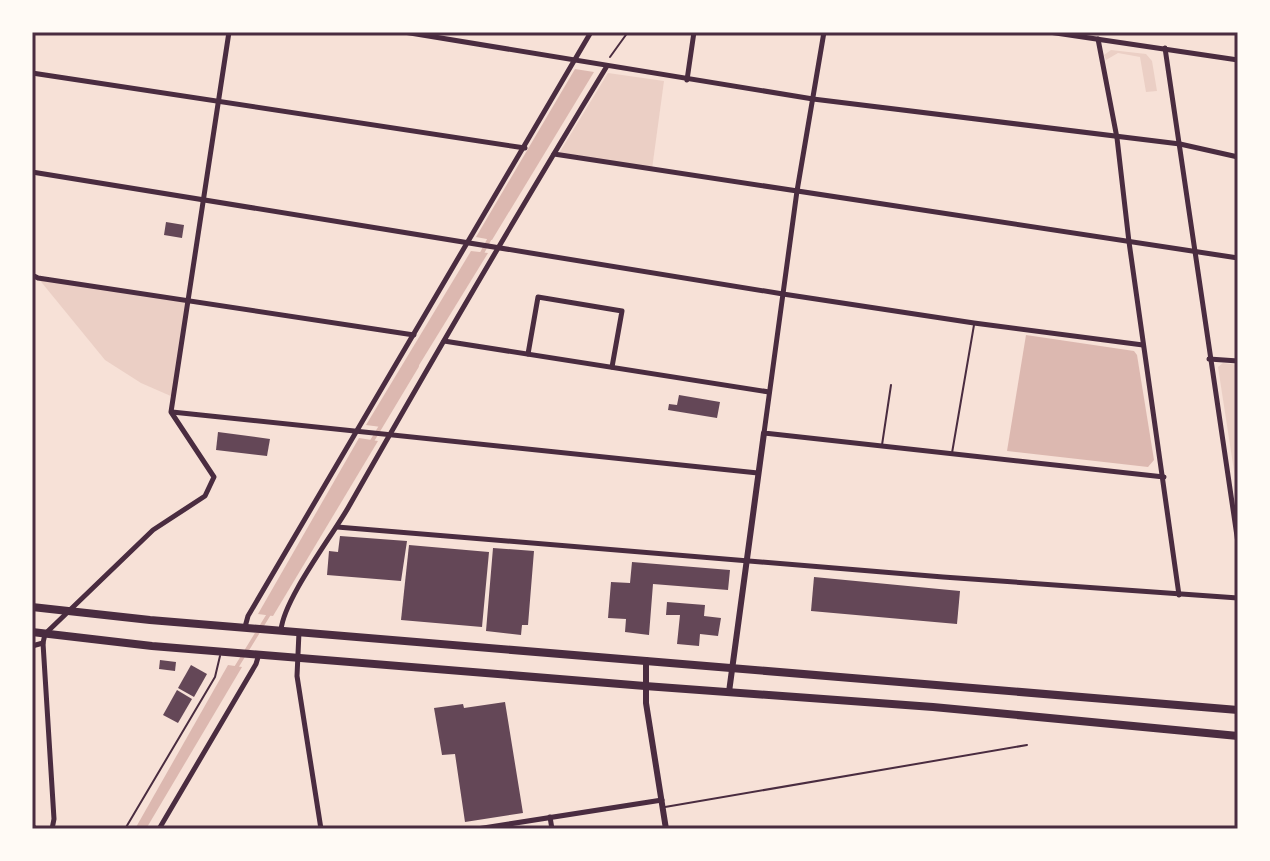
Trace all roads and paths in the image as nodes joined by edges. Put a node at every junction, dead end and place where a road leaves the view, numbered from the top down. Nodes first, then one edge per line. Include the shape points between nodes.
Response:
1 (229, 32) edge
2 (404, 32) edge
3 (591, 32) edge
4 (628, 32) edge
5 (694, 32) edge
6 (824, 32) edge
7 (1049, 32) edge
8 (1098, 39) junction
9 (1165, 48) junction
10 (1238, 60) edge
11 (578, 62) junction
12 (607, 66) junction
13 (32, 73) edge
14 (687, 80) junction
15 (813, 99) junction
16 (218, 101) junction
17 (1117, 138) junction
18 (1180, 144) junction
19 (525, 148) junction
20 (554, 154) junction
21 (1238, 157) edge
22 (32, 172) edge
23 (797, 191) junction
24 (203, 201) junction
25 (472, 242) junction
26 (1129, 242) junction
27 (497, 246) junction
28 (1193, 251) junction
29 (1238, 258) edge
30 (32, 275) edge
31 (783, 294) junction
32 (187, 300) junction
33 (974, 323) junction
34 (414, 335) junction
35 (444, 341) junction
36 (1143, 345) junction
37 (528, 354) junction
38 (1209, 359) junction
39 (1238, 361) edge
40 (612, 367) junction
41 (891, 385) dead end
42 (769, 392) junction
43 (171, 412) junction
44 (362, 430) junction
45 (388, 433) junction
46 (764, 433) junction
47 (881, 446) junction
48 (952, 454) junction
49 (758, 473) junction
50 (1164, 477) junction
51 (337, 527) junction
52 (1238, 543) edge
53 (746, 561) junction
54 (1179, 595) junction
55 (1238, 598) edge
56 (32, 607) edge
57 (71, 612) junction
58 (246, 627) junction
59 (281, 630) junction
60 (32, 632) edge
61 (299, 632) junction
62 (44, 639) junction
63 (32, 646) edge
64 (220, 651) junction
65 (256, 654) junction
66 (297, 657) junction
67 (646, 660) junction
68 (731, 667) junction
69 (645, 686) junction
70 (729, 692) junction
71 (1238, 710) edge
72 (1238, 736) edge
73 (1027, 745) dead end
74 (662, 804) junction
75 (550, 817) junction
76 (52, 829) edge
77 (125, 829) edge
78 (159, 829) edge
79 (321, 829) edge
80 (477, 829) edge
81 (552, 829) edge
82 (666, 829) edge

1 - 16 street
2 - 11 street
3 - 11 street
4 - 12 path
5 - 14 street
6 - 15 street
7 - 8 street
8 - 9 street
8 - 17 street
9 - 10 street
9 - 18 street
11 - 12 street
11 - 19 street
12 - 14 street
12 - 20 street
13 - 16 street
14 - 15 street
15 - 17 street
15 - 23 street
16 - 19 street
16 - 24 street
17 - 18 street
17 - 26 street
18 - 21 street
18 - 28 street
19 - 25 street
20 - 23 street
20 - 27 street
22 - 24 street
23 - 26 street
23 - 31 street
24 - 25 street
24 - 32 street
25 - 27 street
25 - 34 street
26 - 28 street
26 - 36 street
27 - 31 street
27 - 35 street
28 - 29 street
28 - 38 street
30 - 32 street
31 - 33 street
31 - 42 street
32 - 34 street
32 - 43 street
33 - 36 street
33 - 48 lane
34 - 44 street
35 - 37 street
35 - 45 street
36 - 50 street
37 - 40 street
37 - 40 street via 538,297 622,311
38 - 39 street
38 - 52 street
40 - 42 street
41 - 47 lane
42 - 46 street
43 - 44 street
43 - 57 street via 214,477 211,488 153,530
44 - 45 street
44 - 58 street
45 - 49 street
45 - 51 street
46 - 47 street
46 - 49 street
47 - 48 street
48 - 50 street
49 - 53 street
50 - 54 street
51 - 53 street
51 - 59 street via 284,613
53 - 54 street
53 - 68 street
54 - 55 street
56 - 57 highway
57 - 58 highway
57 - 62 street
58 - 59 highway
59 - 61 highway
60 - 62 highway
61 - 66 street
61 - 67 highway
62 - 63 street
62 - 64 highway
62 - 76 street
64 - 65 highway
64 - 77 lane via 215,677
65 - 66 highway
65 - 78 street via 256,664
66 - 69 highway
66 - 79 street
67 - 68 highway
67 - 69 street
68 - 70 street
68 - 71 highway
69 - 70 highway
69 - 74 street
70 - 72 highway
73 - 74 lane
74 - 75 street
74 - 82 street
75 - 80 street
75 - 81 street

